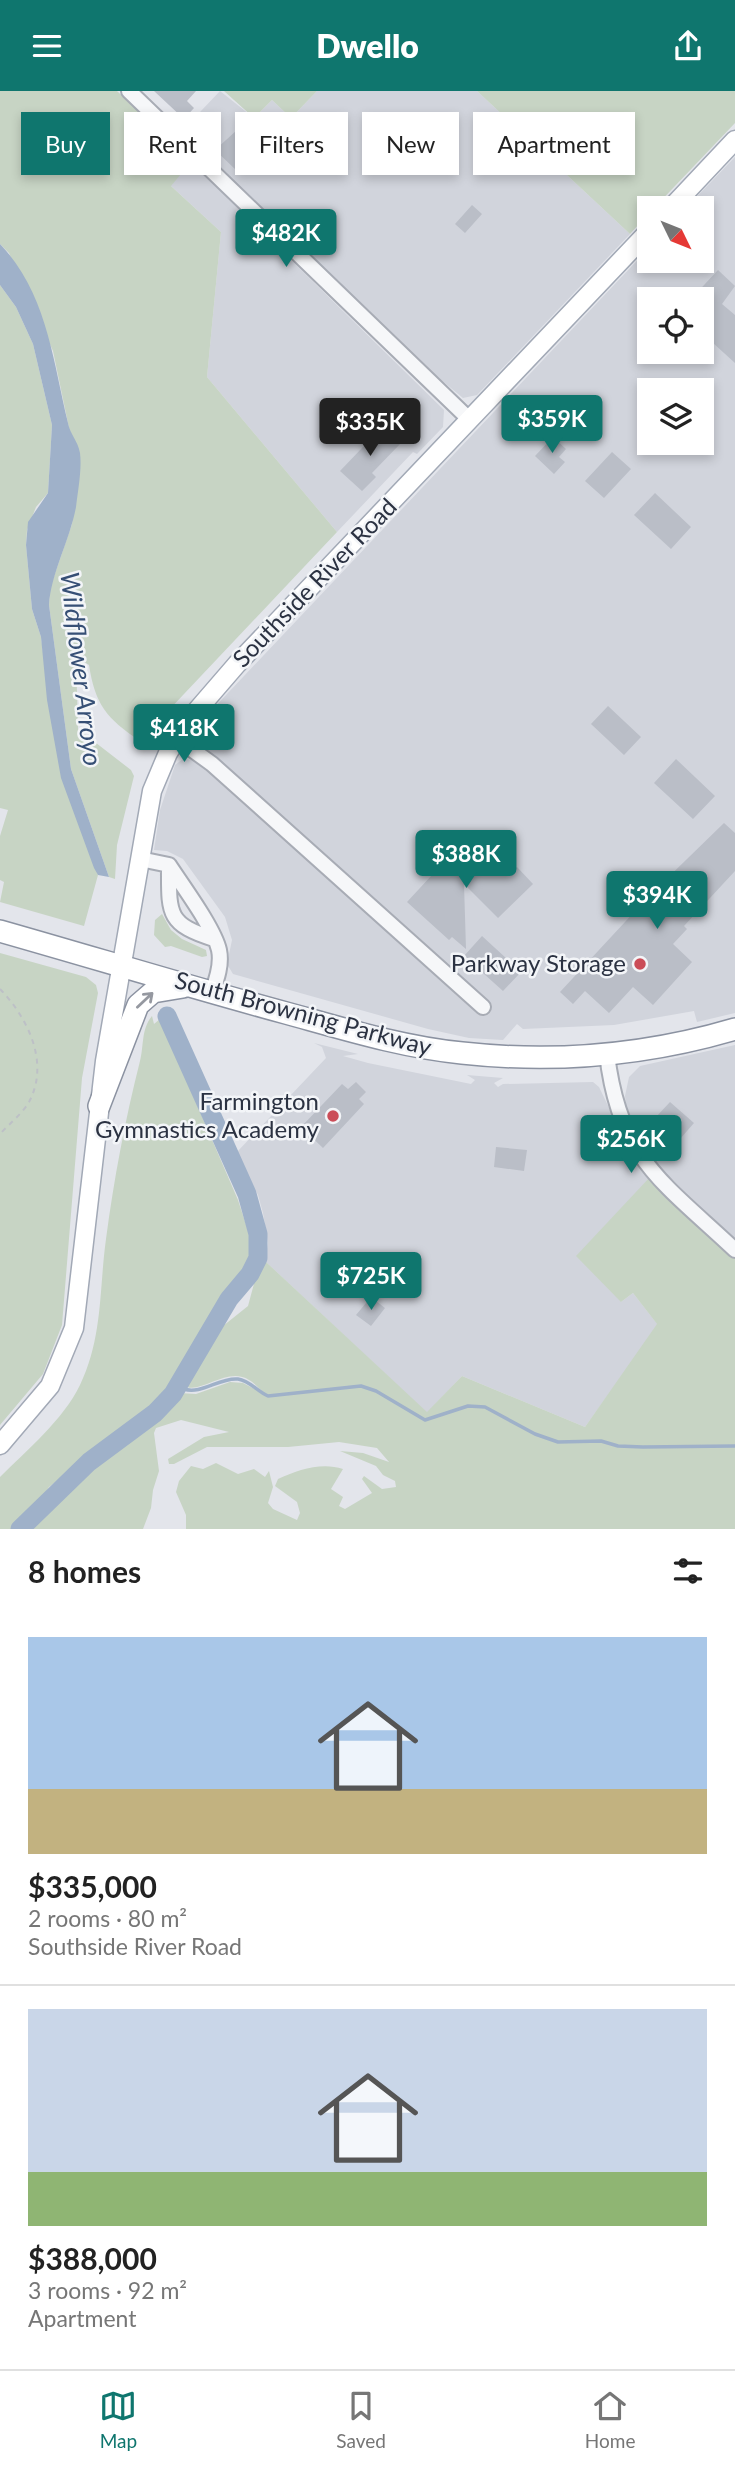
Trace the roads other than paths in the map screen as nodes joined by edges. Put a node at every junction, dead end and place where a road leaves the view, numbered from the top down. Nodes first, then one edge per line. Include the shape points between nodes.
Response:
1 (129, 91) edge
2 (735, 140) edge
3 (682, 196) edge
4 (637, 244) edge
5 (470, 421) junction
6 (176, 738) junction
7 (139, 859) junction
8 (169, 865) junction
9 (0, 931) edge
10 (214, 939) junction
11 (123, 966) junction
12 (204, 990) junction
13 (483, 1007) dead end
14 (735, 1029) edge
15 (607, 1054) junction
16 (99, 1107) junction
17 (735, 1250) edge
18 (0, 1445) edge

1 - 5 street
2 - 3 main road
4 - 5 main road, Southside River Road
5 - 6 main road, Southside River Road via 237,664
6 - 7 main road, Southside River Road via 152,792
6 - 13 street via 212,764
7 - 8 street
7 - 11 main road, Southside River Road
8 - 10 street
8 - 10 street via 173,915 181,927
9 - 11 highway, South Browning Parkway
10 - 12 street via 220,970
11 - 12 highway, South Browning Parkway
11 - 16 main road, Southside River Road
12 - 15 highway, South Browning Parkway via 388,1040 458,1053
16 -> 12 highway via 138,1005 153,992 177,987
14 - 15 highway, South Browning Parkway
15 - 17 street via 619,1112 640,1159
16 - 18 main road, Southside River Road via 74,1328 50,1386

